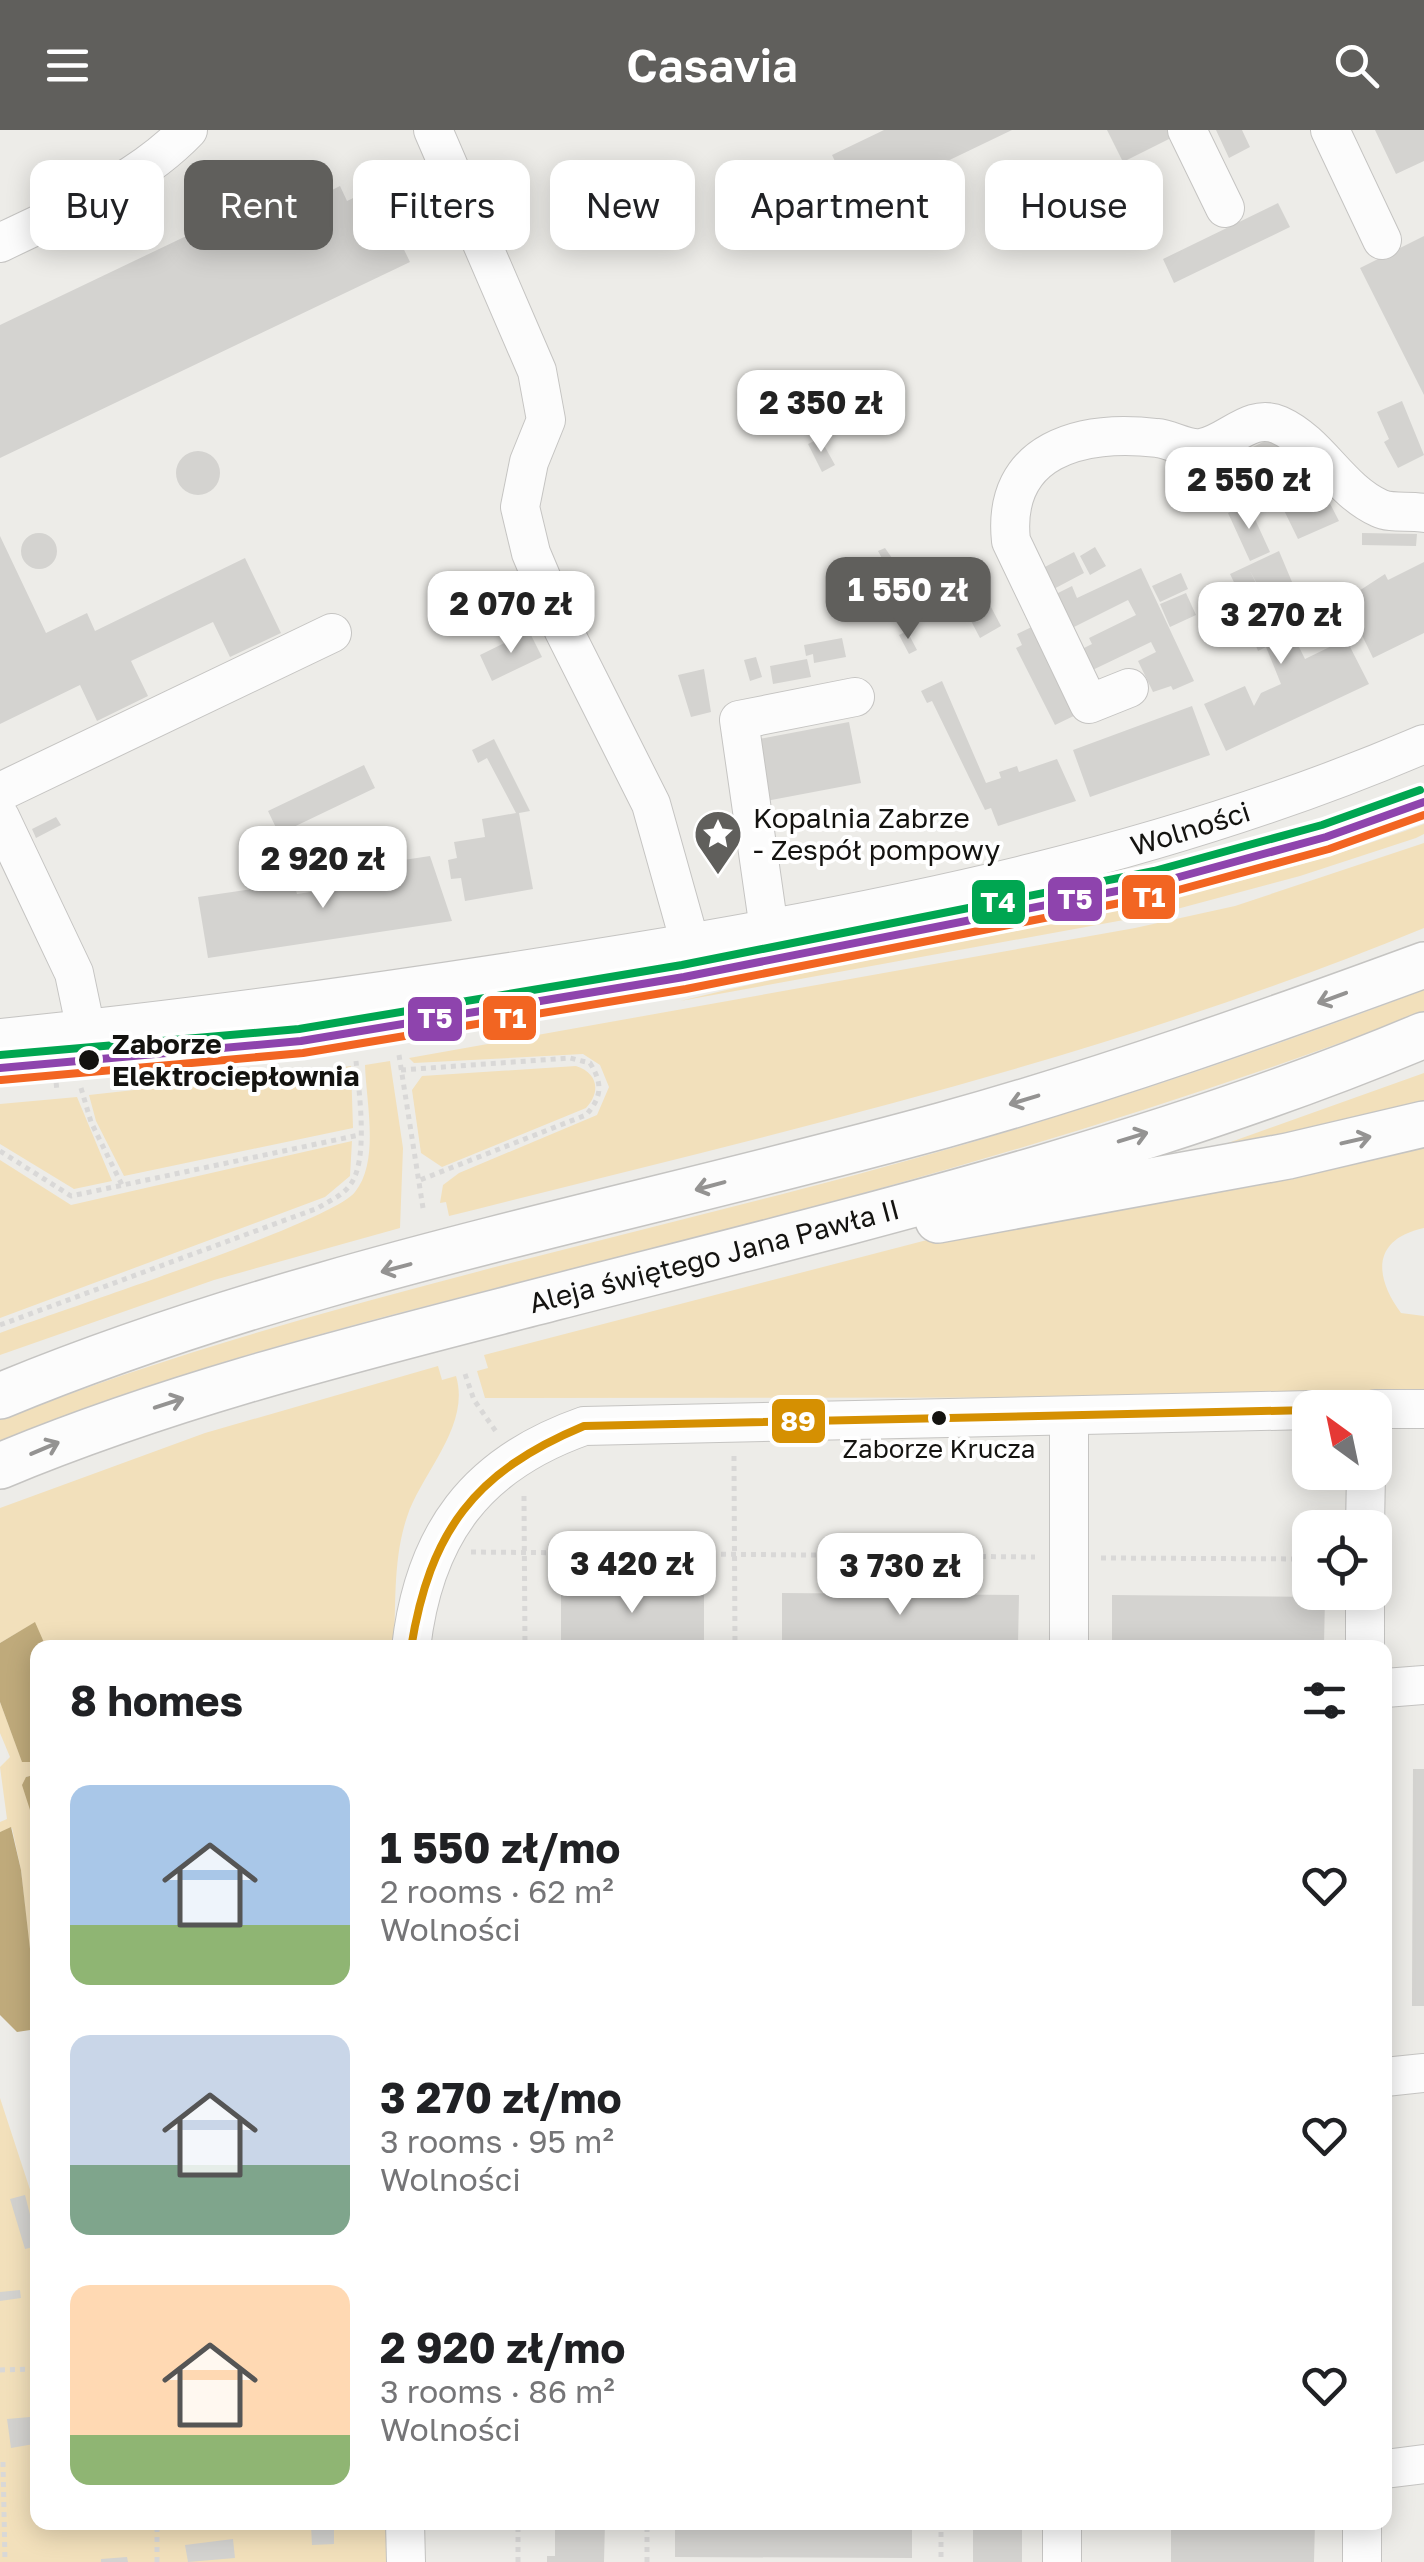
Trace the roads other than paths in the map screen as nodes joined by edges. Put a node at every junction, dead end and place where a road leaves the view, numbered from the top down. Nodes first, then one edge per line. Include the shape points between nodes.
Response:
1 (188, 130) edge
2 (433, 130) edge
3 (1187, 130) edge
4 (1330, 130) edge
5 (1225, 208) dead end
6 (1382, 240) dead end
7 (0, 242) edge
8 (1424, 513) edge
9 (332, 633) dead end
10 (1129, 688) dead end
11 (855, 697) dead end
12 (1424, 744) edge
13 (0, 792) edge
14 (0, 818) edge
15 (769, 929) junction
16 (690, 943) junction
17 (1424, 965) edge
18 (86, 1030) junction
19 (1424, 1035) edge
20 (0, 1038) edge
21 (1424, 1124) edge
22 (728, 1252) junction
23 (0, 1396) edge
24 (1392, 1408) edge
25 (1424, 1408) edge
26 (1292, 1411) edge
27 (1069, 1418) junction
28 (0, 1466) edge
29 (1365, 1610) edge
30 (412, 1640) edge
31 (1068, 1640) edge
32 (1365, 1640) edge
33 (1424, 1684) edge
34 (1392, 1687) edge
35 (1424, 2073) edge
36 (1392, 2076) edge
37 (1424, 2464) edge
38 (1392, 2469) edge
39 (405, 2530) edge
40 (1062, 2530) edge
41 (1362, 2530) edge
42 (406, 2562) edge
43 (1062, 2562) edge
44 (1362, 2562) edge

1 - 7 street via 125,182
2 - 16 street via 537,371 546,420 520,506 531,553 650,804
3 - 5 street
4 - 6 street
8 - 10 street via 1380,509 1277,424 1261,421 1200,449 1108,434 1068,441 1019,486 1008,514 1011,542 1089,704
9 - 13 street
11 - 15 street via 739,720
12 - 15 street, Wolności via 1300,794 1108,855
14 - 18 street via 74,973
15 - 16 street, Wolności
16 - 18 street, Wolności via 431,986
17 -> 23 main road via 1021,1101 225,1314
18 - 20 street, Wolności
22 -> 19 main road, Aleja świętego Jana Pawła II via 1130,1139
22 -> 21 main road via 1039,1204
28 -> 22 main road, Aleja świętego Jana Pawła II via 248,1376
24 - 25 street
26 - 27 street
27 - 30 street via 584,1426 514,1458 461,1508 434,1552 417,1599
27 - 31 street
29 - 32 street
33 - 34 street
35 - 36 street
37 - 38 street
39 - 42 street
40 - 43 street
41 - 44 street

